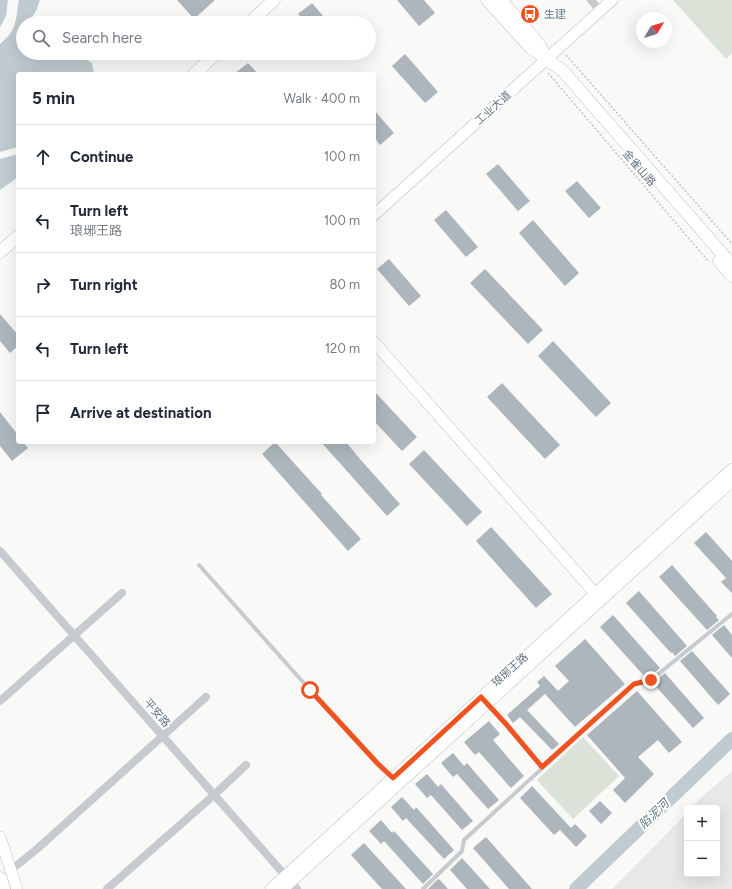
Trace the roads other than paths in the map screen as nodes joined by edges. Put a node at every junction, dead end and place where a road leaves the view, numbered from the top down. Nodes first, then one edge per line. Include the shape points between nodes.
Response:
1 (274, 0) edge
2 (487, 0) edge
3 (501, 0) edge
4 (591, 0) edge
5 (612, 0) edge
6 (600, 11) junction
7 (257, 16) edge
8 (548, 59) junction
9 (209, 60) edge
10 (196, 72) edge
11 (376, 213) edge
12 (16, 238) edge
13 (0, 252) edge
14 (732, 267) edge
15 (376, 344) edge
16 (732, 469) edge
17 (732, 481) edge
18 (0, 551) edge
19 (198, 565) dead end
20 (122, 592) dead end
21 (598, 597) junction
22 (732, 614) edge
23 (74, 636) junction
24 (206, 697) dead end
25 (484, 700) junction
26 (0, 701) edge
27 (162, 736) junction
28 (246, 765) dead end
29 (542, 767) junction
30 (393, 778) junction
31 (214, 795) junction
32 (0, 837) edge
33 (5, 875) edge
34 (289, 884) edge
35 (3, 889) edge
36 (17, 889) edge
37 (106, 889) edge
38 (271, 889) edge
39 (423, 889) edge

1 - 7 main road
2 - 8 main road, 金雀山路 via 531,48
3 - 8 main road, 金雀山路 via 538,43
4 - 6 street
5 - 6 main road, 工业大道
6 - 8 main road, 工业大道
8 - 11 main road, 工业大道
8 - 14 main road, 金雀山路 via 562,80
9 - 10 main road
12 - 13 main road
15 - 21 main road
16 - 21 main road, 琅琊王路
17 - 21 main road, 琅琊王路
18 - 23 street, 平安路
19 - 30 lane
20 - 23 street
21 - 25 main road, 琅琊王路
22 - 29 lane via 651,680 634,684
23 - 26 street
23 - 27 street, 平安路
24 - 27 street
25 - 29 lane
25 - 30 main road, 琅琊王路
25 - 34 main road, 琅琊王路
27 - 31 street, 平安路
27 - 33 street
28 - 31 street
29 - 39 lane via 464,840 462,851
30 - 34 main road, 琅琊王路
31 - 34 street, 平安路
31 - 37 street
32 - 33 main road
33 - 35 highway
33 - 36 main road
34 - 38 main road, 琅琊王路

